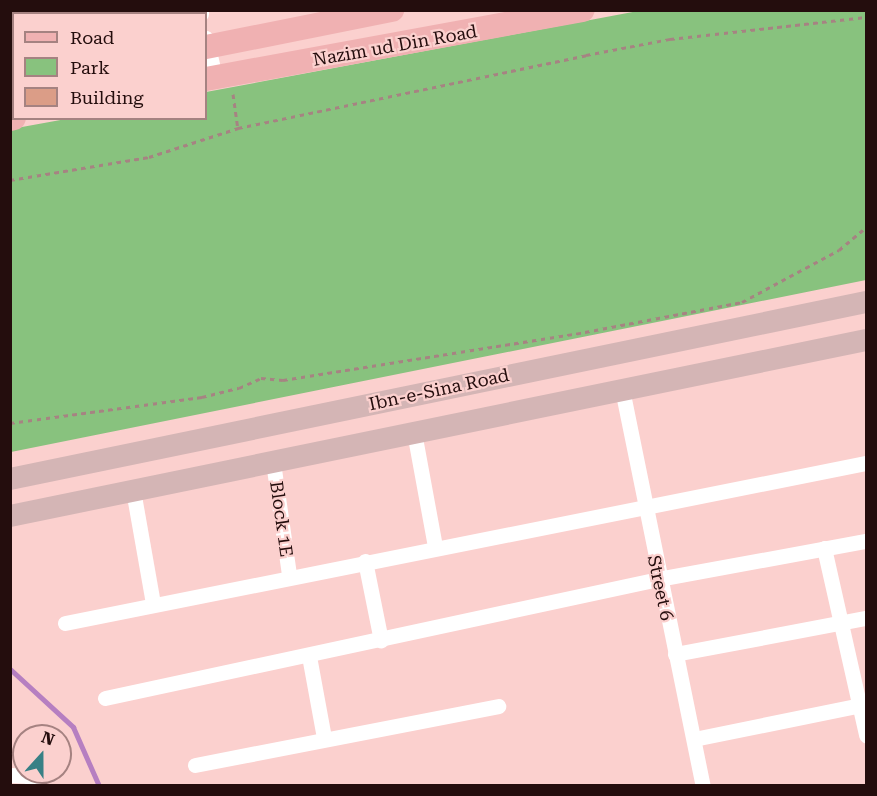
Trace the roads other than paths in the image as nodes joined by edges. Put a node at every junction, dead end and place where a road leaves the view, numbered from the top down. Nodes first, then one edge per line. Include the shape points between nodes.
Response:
1 (393, 10) edge
2 (583, 10) edge
3 (207, 43) edge
4 (207, 46) edge
5 (217, 77) edge
6 (867, 302) edge
7 (867, 340) edge
8 (621, 389) junction
9 (443, 390) junction
10 (452, 424) junction
11 (414, 432) junction
12 (273, 462) junction
13 (867, 463) edge
14 (10, 479) edge
15 (133, 490) junction
16 (644, 506) junction
17 (10, 516) edge
18 (867, 541) edge
19 (435, 546) junction
20 (824, 548) junction
21 (365, 561) junction
22 (289, 575) junction
23 (658, 579) junction
24 (153, 603) junction
25 (867, 618) edge
26 (65, 622) dead end
27 (841, 622) junction
28 (381, 640) junction
29 (675, 654) junction
30 (309, 656) junction
31 (105, 698) dead end
32 (863, 704) edge
33 (498, 706) dead end
34 (867, 735) edge
35 (324, 738) junction
36 (694, 739) junction
37 (195, 765) dead end
38 (10, 775) edge
39 (36, 786) edge
40 (703, 786) edge

1 - 3 main road, Nazim ud Din Road
2 - 5 main road, Nazim ud Din Road
4 - 5 street
6 - 9 main road, Ibn-e-Sina Road
7 - 8 main road, Ibn-e-Sina Road
8 - 10 main road, Ibn-e-Sina Road
8 - 16 street, Street 6
9 - 10 main road
9 - 14 main road, Ibn-e-Sina Road
10 - 11 main road, Ibn-e-Sina Road
11 - 12 main road, Ibn-e-Sina Road
11 - 19 street
12 - 15 main road, Ibn-e-Sina Road
12 - 22 street, Block 1E
13 - 16 street
15 - 17 main road, Ibn-e-Sina Road
15 - 24 street
16 - 19 street
16 - 23 street, Street 6
18 - 20 street
19 - 21 street
20 - 23 street
20 - 27 street
21 - 22 street
21 - 28 street
22 - 24 street
23 - 28 street
23 - 29 street, Street 6
24 - 26 street
25 - 27 street
27 - 29 street
27 - 32 street
28 - 30 street
29 - 36 street, Street 6
30 - 31 street
30 - 35 street
32 - 34 street
32 - 36 street
33 - 35 street
35 - 37 street
36 - 40 street, Street 6
38 - 39 street via 29,776

